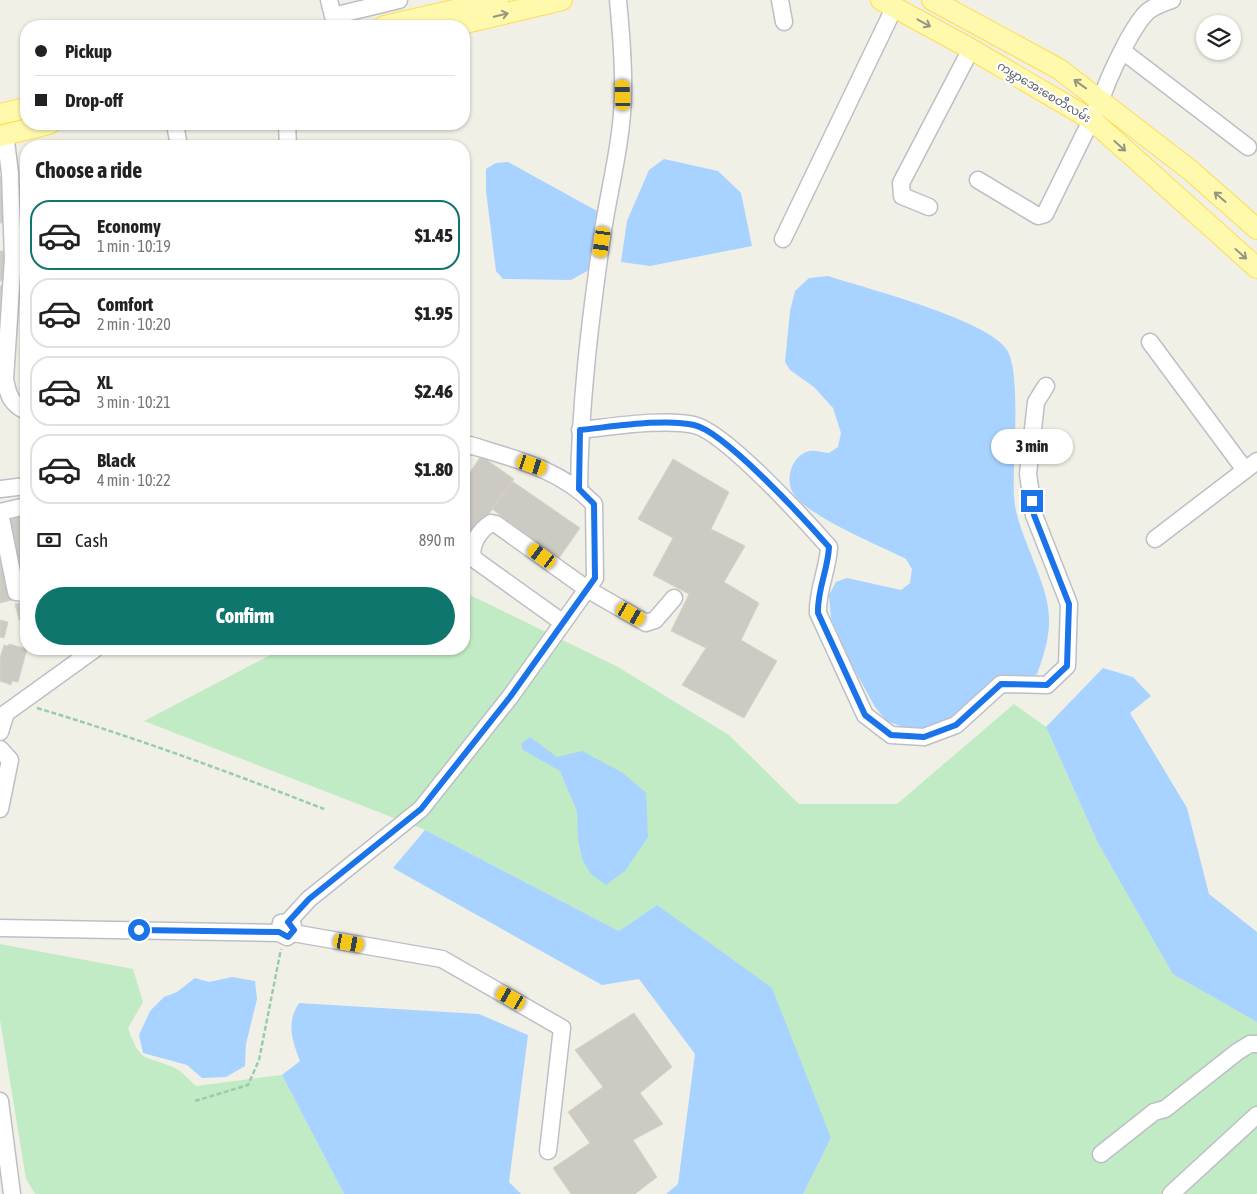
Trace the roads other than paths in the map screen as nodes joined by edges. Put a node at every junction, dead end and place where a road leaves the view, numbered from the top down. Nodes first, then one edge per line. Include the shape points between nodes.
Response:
1 (329, 0) edge
2 (399, 0) edge
3 (498, 0) edge
4 (562, 0) edge
5 (618, 0) edge
6 (780, 0) edge
7 (932, 0) edge
8 (1172, 0) edge
9 (888, 3) edge
10 (1144, 6) edge
11 (445, 16) edge
12 (421, 20) edge
13 (784, 22) dead end
14 (971, 49) junction
15 (1124, 52) junction
16 (1101, 100) junction
17 (20, 109) edge
18 (0, 114) edge
19 (1092, 120) junction
20 (24, 130) edge
21 (3, 135) edge
22 (1248, 146) dead end
23 (978, 180) dead end
24 (930, 207) dead end
25 (1257, 229) edge
26 (783, 239) dead end
27 (1257, 268) edge
28 (1150, 342) dead end
29 (1046, 386) dead end
30 (20, 408) edge
31 (580, 430) junction
32 (470, 445) edge
33 (1251, 466) edge
34 (20, 487) edge
35 (0, 489) edge
36 (579, 489) junction
37 (20, 508) edge
38 (0, 512) edge
39 (1155, 539) dead end
40 (587, 589) junction
41 (20, 592) edge
42 (674, 598) dead end
43 (562, 622) junction
44 (86, 655) edge
45 (8, 709) edge
46 (0, 732) edge
47 (0, 749) edge
48 (0, 809) edge
49 (0, 928) edge
50 (286, 931) junction
51 (1257, 1044) edge
52 (0, 1101) edge
53 (1257, 1115) edge
54 (548, 1151) dead end
55 (1101, 1154) dead end
56 (12, 1194) edge
57 (1171, 1194) edge

1 - 2 street via 333,16
3 - 11 main road
11 -> 4 main road
5 - 31 street via 623,95 616,168 597,272
6 - 13 street
16 -> 7 main road, ကမ္ဘာအေးစေတီလမ်း via 1059,69
8 - 10 street
9 -> 14 main road, ကမ္ဘာအေးစေတီလမ်း
9 - 26 street
10 - 15 street
11 - 12 main road
14 - 19 main road, ကမ္ဘာအေးစေတီလမ်း
14 - 24 street via 901,183 902,196
15 - 16 street
15 - 22 street
16 - 19 street
25 -> 16 main road, ကမ္ဘာအေးစေတီလမ်း via 1190,170
17 - 18 main road
19 - 23 street via 1045,214 1038,216
19 -> 27 main road, ကမ္ဘာအေးစေတီလမ်း
20 - 21 main road
21 - 30 street via 10,172 13,258 5,379 8,396
28 - 33 street
29 - 31 street via 1036,402 1028,474 1034,515 1069,604 1067,666 1047,685 1001,684 956,725 924,737 891,735 865,715 818,613 817,597 828,564 829,547 732,448 695,425 652,424
31 - 36 street
32 - 36 street via 548,470
33 - 39 street
34 - 35 street
36 - 40 street via 594,504 595,578
37 - 38 street
38 - 41 street via 16,592
40 - 42 street via 646,623 655,620
40 - 43 street
40 - 43 street via 496,524 486,526 472,546 474,559
43 - 50 street via 510,697 421,809 309,899
44 - 45 street
45 - 46 street
47 - 48 street via 10,760
49 - 50 street
50 - 54 street via 442,959 562,1028
51 - 55 street via 1250,1044 1237,1052
52 - 56 street
53 - 57 street

